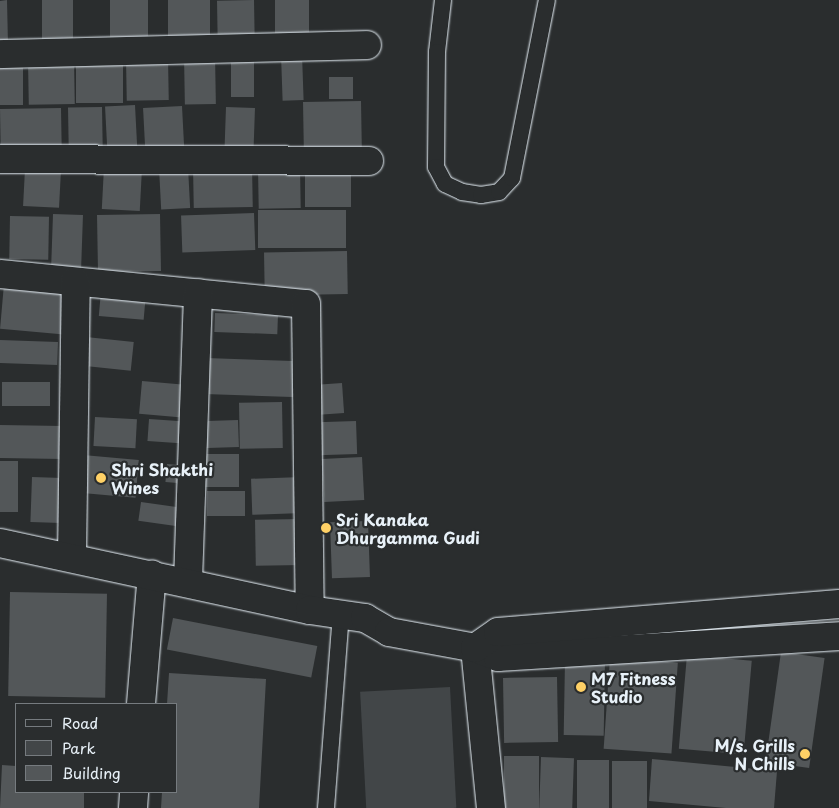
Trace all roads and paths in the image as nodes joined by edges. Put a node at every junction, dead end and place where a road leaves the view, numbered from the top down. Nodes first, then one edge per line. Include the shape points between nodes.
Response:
1 (443, 0) edge
2 (547, 0) edge
3 (367, 45) dead end
4 (0, 54) edge
5 (0, 159) edge
6 (369, 161) dead end
7 (0, 274) edge
8 (76, 282) junction
9 (198, 293) junction
10 (0, 543) edge
11 (72, 556) junction
12 (152, 574) junction
13 (188, 582) junction
14 (839, 604) edge
15 (310, 610) junction
16 (341, 614) junction
17 (839, 636) edge
18 (475, 648) junction
19 (141, 703) edge
20 (134, 793) edge
21 (132, 808) edge
22 (326, 808) edge
23 (491, 808) edge

1 - 2 lane via 437,52 436,168 445,184 462,192 481,195 499,192 512,178
3 - 4 street
5 - 6 street
7 - 8 street
8 - 9 street
8 - 11 street
9 - 13 street
9 - 15 street via 306,304
10 - 11 street
11 - 12 street
12 - 13 street
12 - 19 street
13 - 15 street
14 - 18 street via 498,632
15 - 16 street
16 - 18 street via 365,618 389,632
16 - 22 lane
17 - 18 street via 498,657
18 - 23 street
20 - 21 street

